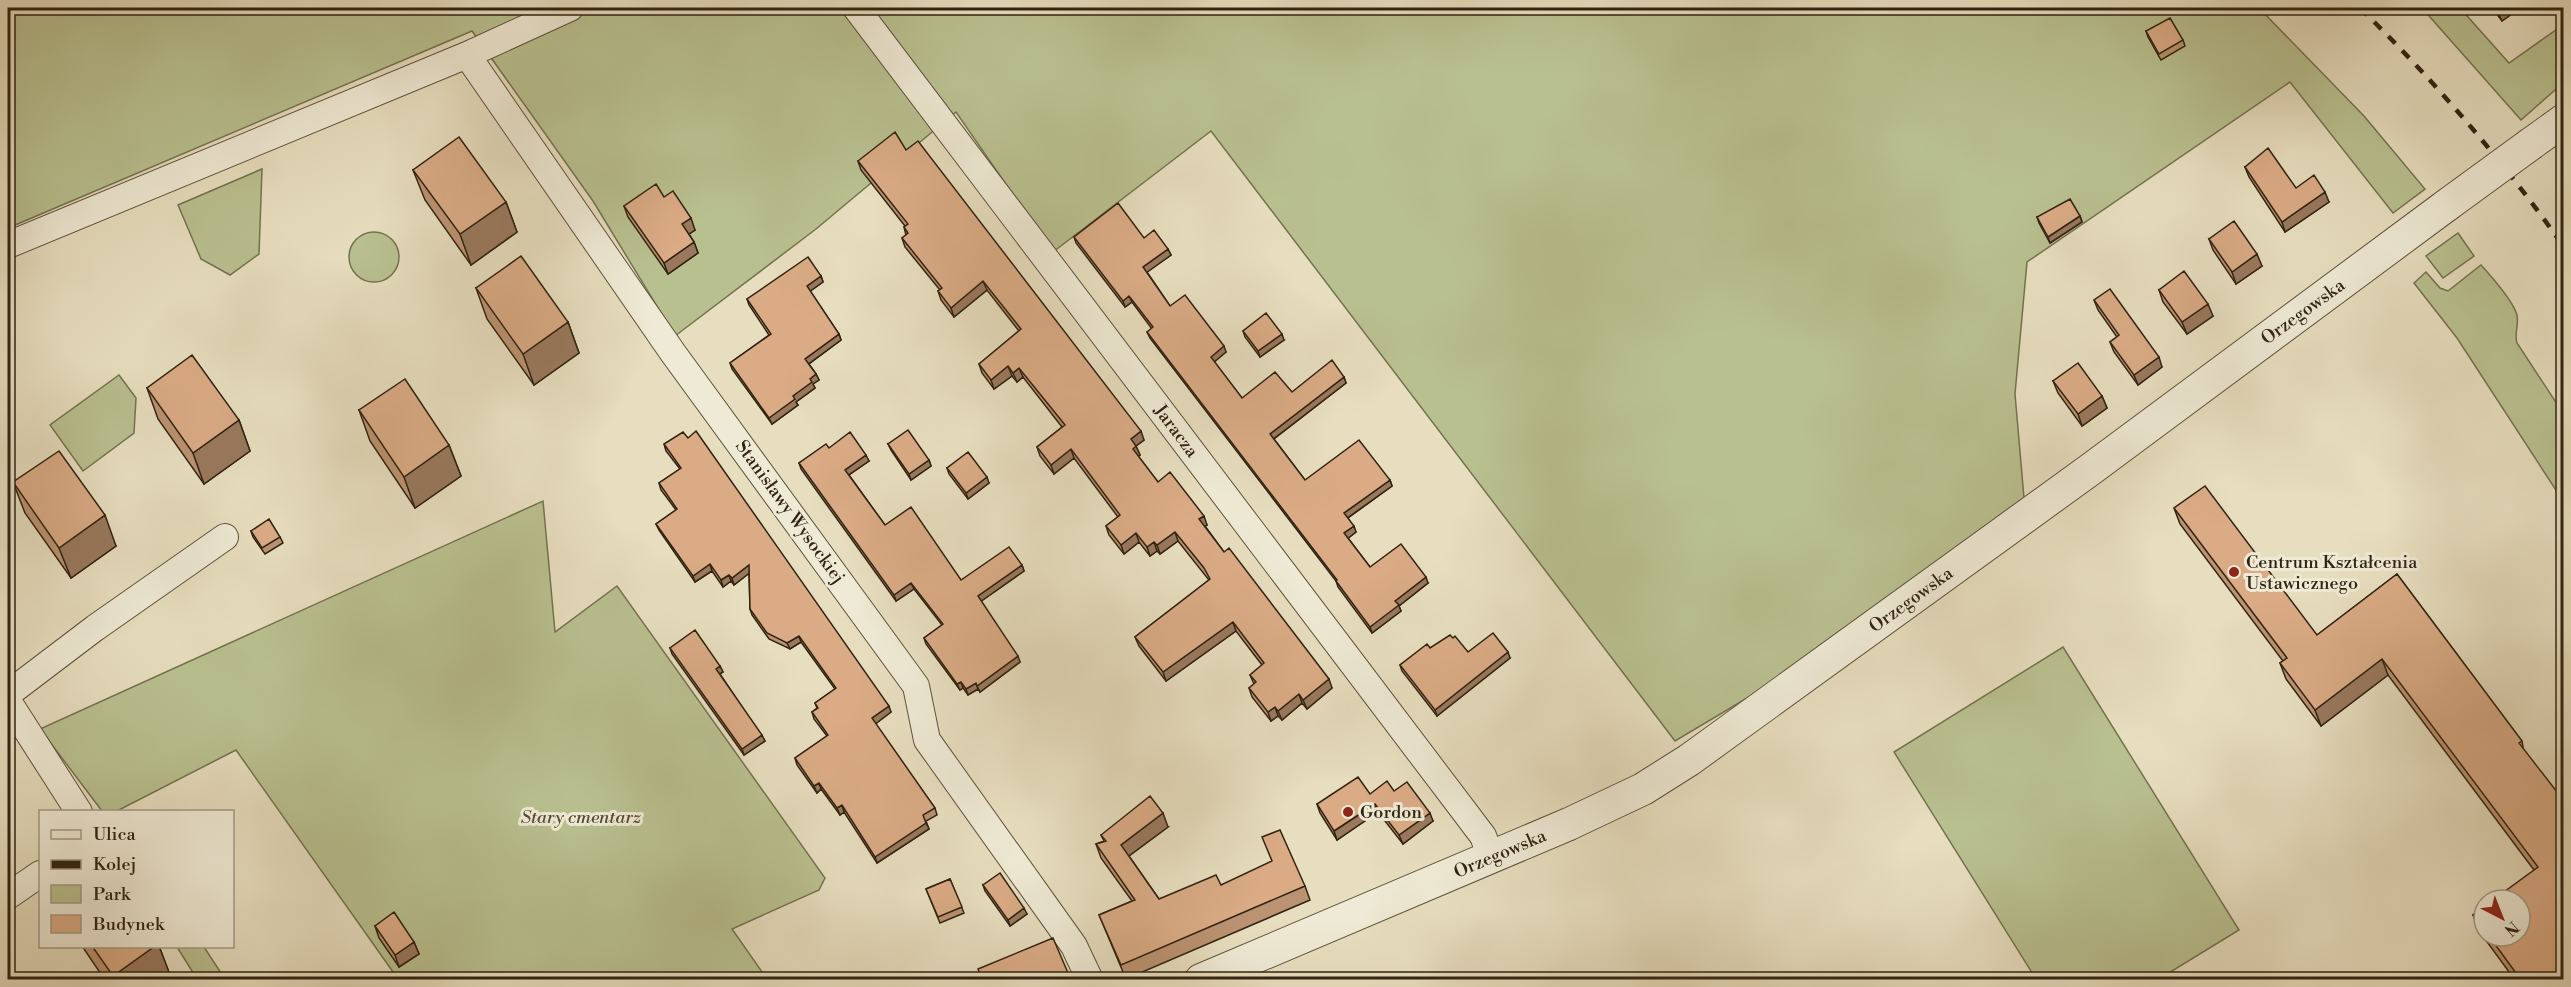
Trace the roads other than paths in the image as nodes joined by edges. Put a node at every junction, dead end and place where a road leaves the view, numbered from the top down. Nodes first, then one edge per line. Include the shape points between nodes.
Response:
1 (570, 8) edge
2 (856, 8) edge
3 (466, 55) junction
4 (2564, 120) edge
5 (8, 245) edge
6 (225, 537) dead end
7 (8, 694) edge
8 (8, 701) edge
9 (78, 810) edge
10 (1491, 857) junction
11 (39, 875) edge
12 (8, 896) edge
13 (1090, 980) edge
14 (1201, 980) edge

1 - 3 street
2 - 10 street, Jaracza via 1483,836
3 - 5 street
3 - 13 street, Stanisławy Wysockiej via 674,353 916,686 927,740 1074,946
4 - 10 street, Orzegowska, bridge via 1689,760 1643,789
6 - 7 street
8 - 9 street
10 - 14 street, Orzegowska
11 - 12 street

